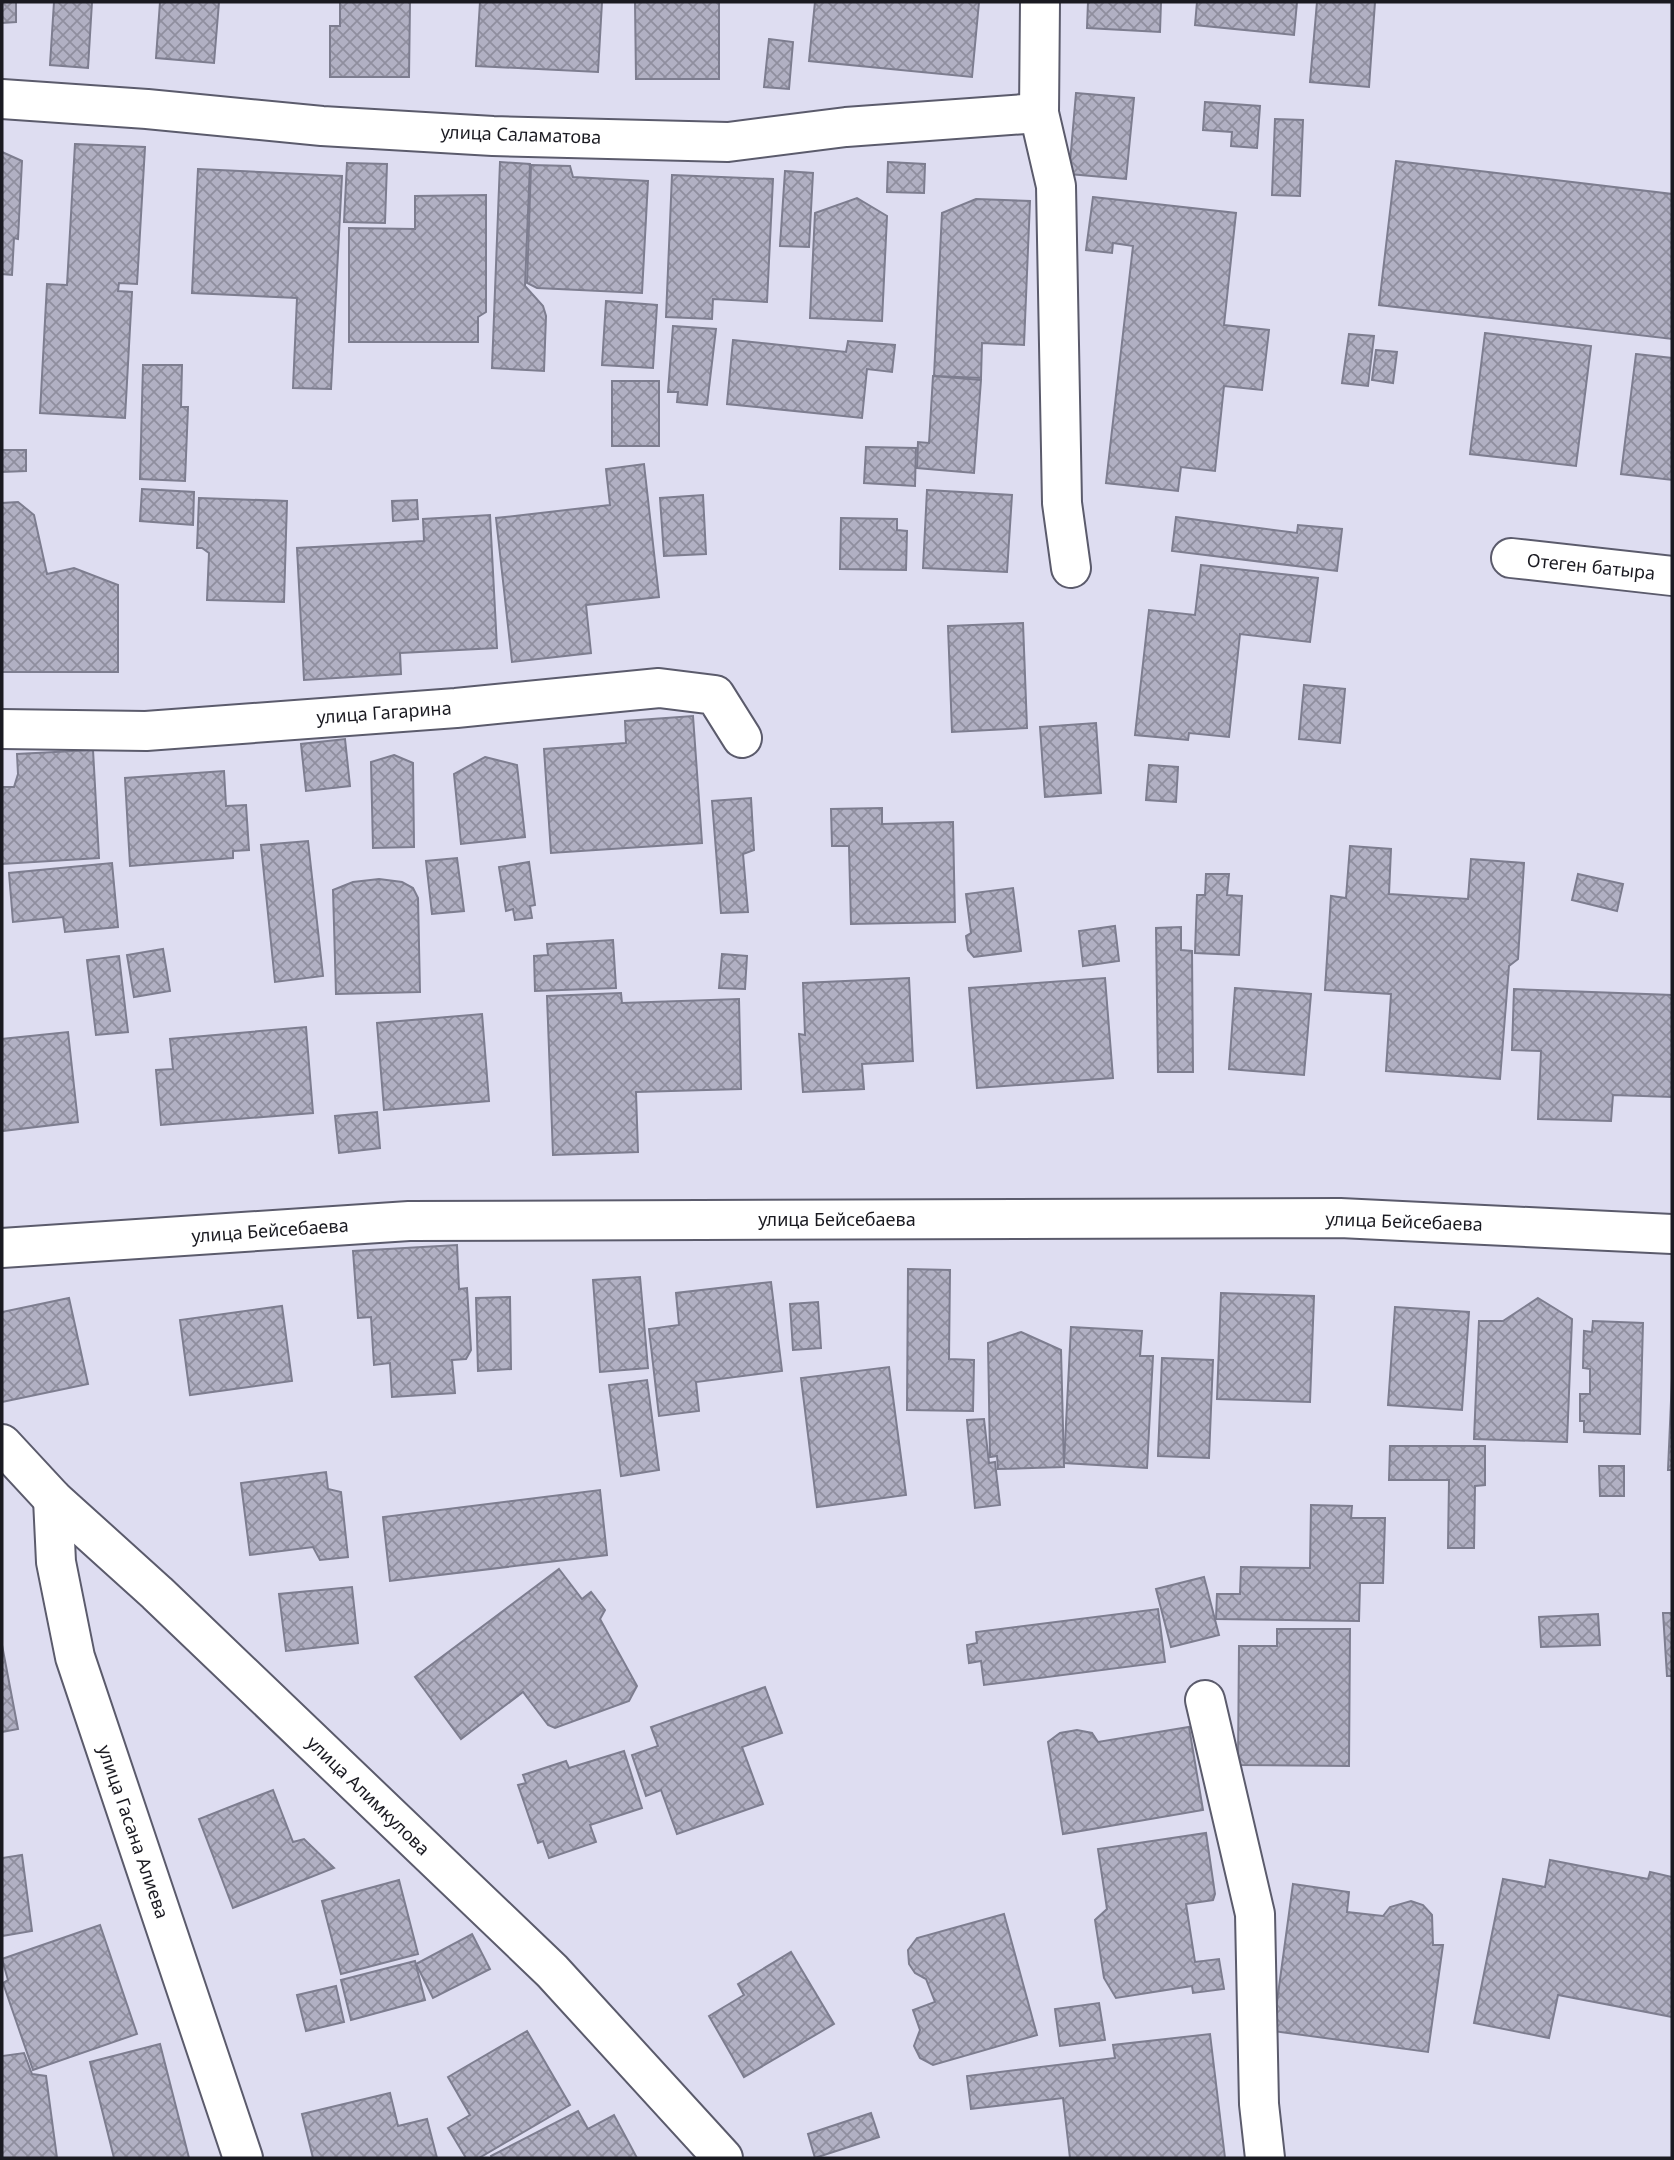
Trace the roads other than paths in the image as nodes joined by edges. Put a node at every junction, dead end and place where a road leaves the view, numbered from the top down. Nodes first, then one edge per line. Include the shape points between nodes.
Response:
1 (1040, 2) edge
2 (2, 99) edge
3 (1039, 113) junction
4 (1511, 558) dead end
5 (1070, 568) dead end
6 (1672, 576) edge
7 (2, 729) edge
8 (742, 738) dead end
9 (1672, 1234) edge
10 (2, 1248) edge
11 (2, 1444) edge
12 (53, 1499) junction
13 (1205, 1700) dead end
14 (243, 2158) edge
15 (723, 2158) edge
16 (1265, 2158) edge

1 - 3 street
2 - 3 street, улица Саламатова via 493,136 728,142 846,127
3 - 5 street via 1056,186 1062,503
4 - 6 street, Отеген батыра
7 - 8 street, улица Гагарина via 146,731 659,688 715,695
9 - 10 street, улица Бейсебаева via 1340,1218 409,1221
11 - 12 street, улица Алимкулова
12 - 14 street, улица Гасана Алиева via 56,1562 75,1657
12 - 15 street, улица Алимкулова via 157,1592 552,1971
13 - 16 street via 1255,1914 1259,2104

